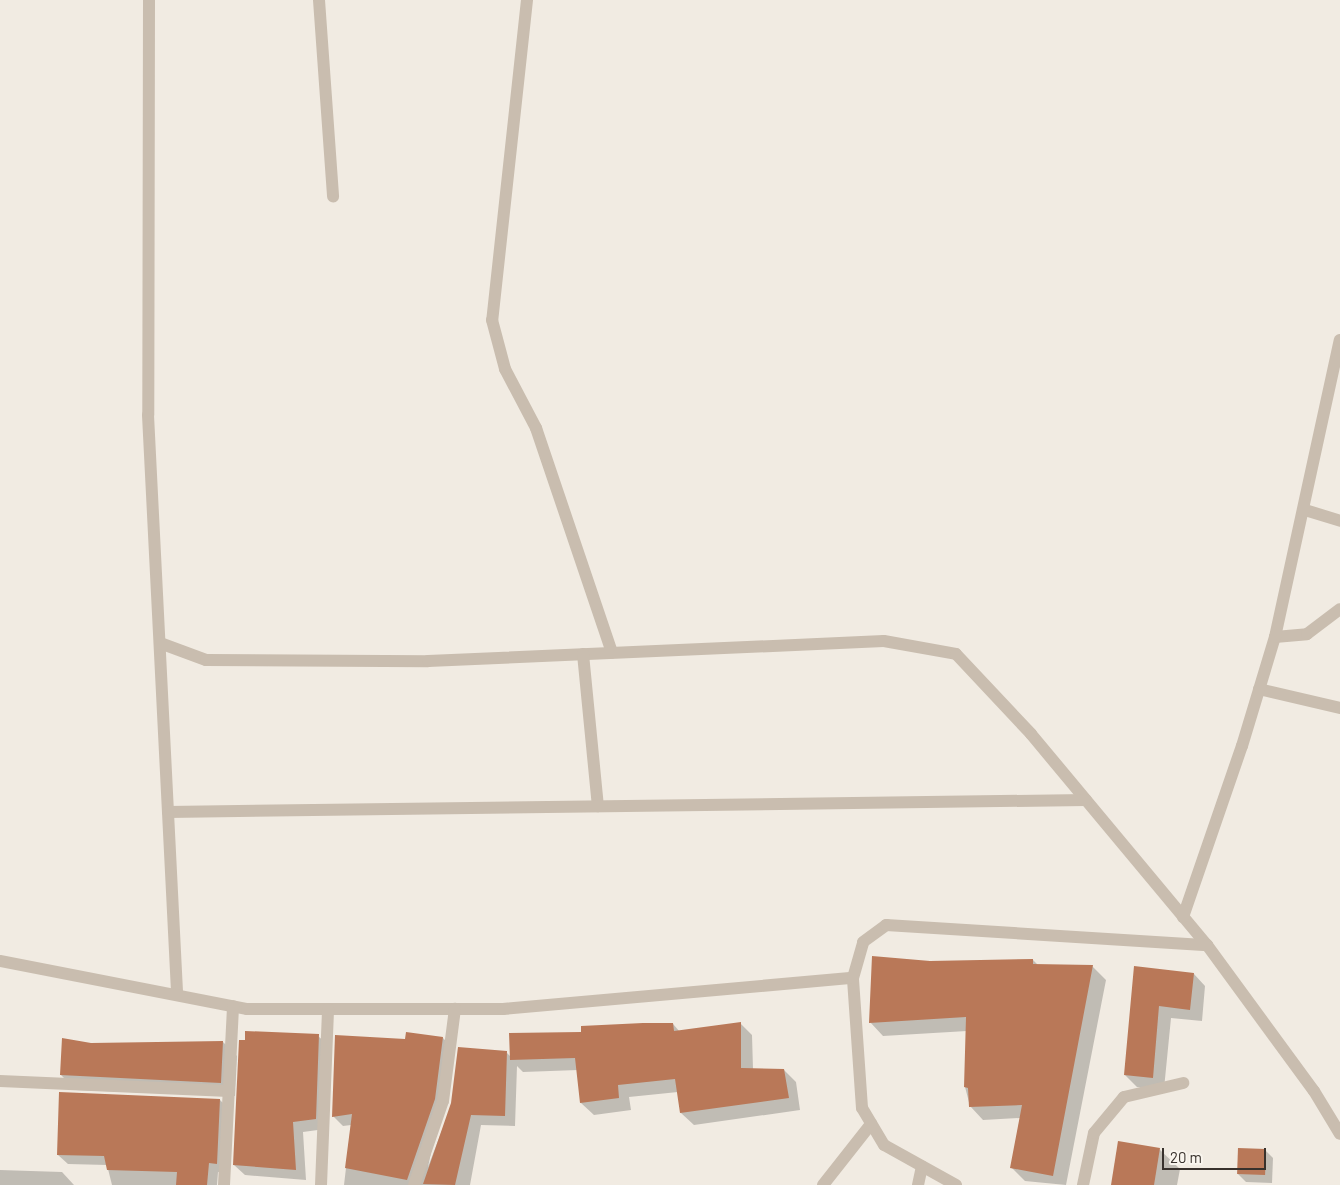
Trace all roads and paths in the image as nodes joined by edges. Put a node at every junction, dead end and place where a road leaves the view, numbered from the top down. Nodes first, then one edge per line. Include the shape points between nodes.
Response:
1 (148, 0) edge
2 (319, 0) edge
3 (527, 0) edge
4 (333, 197) dead end
5 (1340, 340) edge
6 (1305, 510) junction
7 (1340, 521) edge
8 (1340, 609) edge
9 (1275, 637) junction
10 (160, 643) junction
11 (612, 652) junction
12 (583, 654) junction
13 (1259, 689) junction
14 (1340, 708) edge
15 (1086, 800) junction
16 (598, 806) junction
17 (168, 812) junction
18 (1183, 917) junction
19 (1207, 946) junction
20 (0, 961) edge
21 (853, 978) junction
22 (176, 992) junction
23 (233, 1006) junction
24 (328, 1009) junction
25 (455, 1009) junction
26 (0, 1081) edge
27 (1182, 1083) dead end
28 (229, 1091) junction
29 (871, 1124) junction
30 (1340, 1134) edge
31 (922, 1166) junction
32 (224, 1185) edge
33 (321, 1185) edge
34 (414, 1185) edge
35 (823, 1185) edge
36 (918, 1185) edge
37 (956, 1185) edge
38 (1084, 1185) edge

1 - 10 street via 148,415
2 - 4 street
3 - 11 street via 492,320 505,369 536,428
5 - 6 street
6 - 7 street
6 - 9 street
8 - 9 street via 1307,634
9 - 13 street
10 - 12 street via 206,660 428,661
10 - 17 street
11 - 12 street
11 - 15 street via 884,641 956,654
12 - 16 street
13 - 14 street
13 - 18 street
15 - 16 street
15 - 18 street
16 - 17 street
17 - 22 street
18 - 19 street
19 - 21 street via 886,925 863,942
19 - 30 street via 1314,1090
20 - 22 street
21 - 25 street via 503,1009
21 - 29 street via 862,1108
22 - 23 street
23 - 24 street
23 - 28 street
24 - 25 street
24 - 33 street
25 - 34 street via 443,1102
26 - 28 street
27 - 38 street via 1124,1097 1094,1133
28 - 32 street
29 - 31 street via 884,1145
29 - 35 street
31 - 36 street
31 - 37 street

